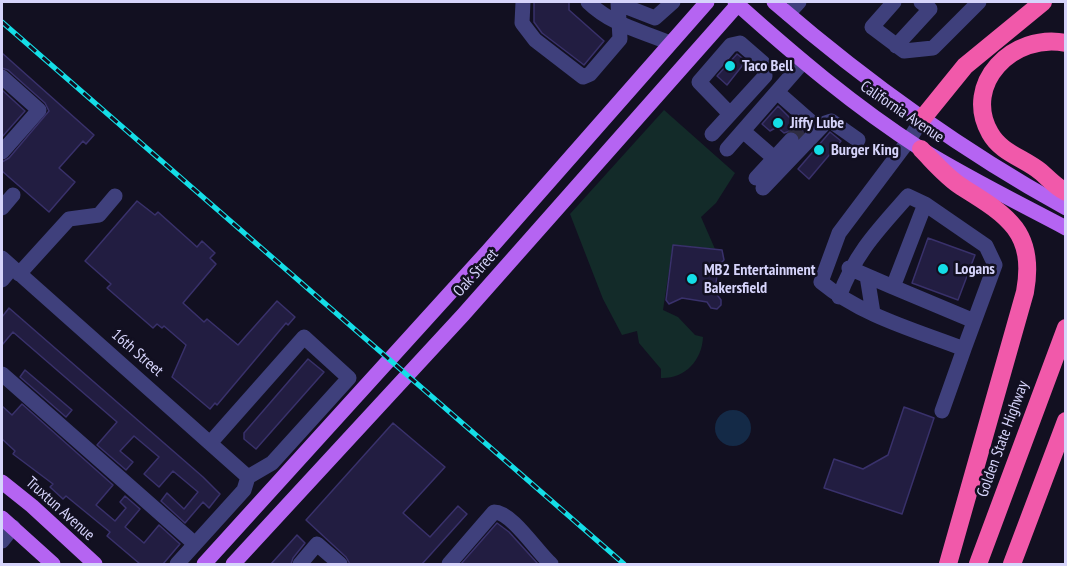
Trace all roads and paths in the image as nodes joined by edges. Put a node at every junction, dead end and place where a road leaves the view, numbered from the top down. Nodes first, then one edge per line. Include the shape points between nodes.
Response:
1 (523, 2) edge
2 (588, 2) edge
3 (673, 2) edge
4 (707, 2) edge
5 (738, 2) edge
6 (774, 2) edge
7 (799, 2) edge
8 (894, 2) edge
9 (980, 2) edge
10 (1043, 2) edge
11 (618, 3) edge
12 (930, 4) edge
13 (788, 14) junction
14 (619, 25) junction
15 (670, 43) junction
16 (1065, 43) edge
17 (896, 46) junction
18 (803, 62) junction
19 (2, 77) edge
20 (777, 92) junction
21 (730, 114) junction
22 (922, 119) junction
23 (743, 131) junction
24 (712, 134) dead end
25 (858, 140) dead end
26 (957, 142) junction
27 (915, 145) junction
28 (727, 149) dead end
29 (2, 152) edge
30 (774, 158) junction
31 (1062, 191) edge
32 (13, 195) dead end
33 (115, 196) dead end
34 (925, 204) junction
35 (2, 208) edge
36 (1065, 208) edge
37 (1065, 228) edge
38 (11, 267) edge
39 (849, 268) junction
40 (867, 276) junction
41 (2, 280) edge
42 (893, 287) junction
43 (839, 297) junction
44 (1065, 310) edge
45 (873, 313) junction
46 (974, 321) junction
47 (1065, 328) edge
48 (964, 349) junction
49 (1054, 357) junction
50 (2, 374) edge
51 (942, 411) dead end
52 (1065, 421) edge
53 (211, 442) junction
54 (248, 477) junction
55 (2, 482) edge
56 (7, 523) edge
57 (2, 541) edge
58 (195, 544) junction
59 (53, 564) edge
60 (94, 564) edge
61 (177, 564) edge
62 (204, 564) edge
63 (233, 564) edge
64 (300, 564) edge
65 (340, 564) edge
66 (449, 564) edge
67 (551, 564) edge
68 (948, 564) edge
69 (978, 564) edge
70 (1012, 564) edge

1 - 14 street via 522,23 535,40 583,76 590,74 620,39
2 - 14 street
3 - 11 street via 655,18
4 - 15 main road, Oak Street
5 - 18 main road, California Avenue
5 - 63 main road, Oak Street via 463,315
6 - 13 main road, California Avenue
7 - 13 street
8 - 17 street via 872,27
9 - 17 street via 933,48 904,51
10 - 22 highway via 965,66
11 - 14 street
12 - 17 street
13 - 22 main road, California Avenue
14 - 15 street
15 - 62 main road, Oak Street
16 - 31 highway via 1036,41 1010,52 989,80 984,107 987,127 997,143
18 - 20 street
18 - 27 main road, California Avenue
19 - 29 street via 39,110
20 - 23 street
20 - 30 street via 803,127
21 - 21 street via 765,76 762,63 740,43 731,45 699,82
21 - 24 street
22 - 26 main road, California Avenue
22 - 27 street
23 - 28 street
23 - 30 street
25 - 30 street via 831,121 825,123 760,183
26 - 31 main road via 984,149
26 - 36 main road, California Avenue
27 - 37 main road, California Avenue
27 - 43 street via 839,233 821,282
27 - 68 highway via 945,175 1008,218 1025,245 1029,262 1025,292
32 - 35 street
33 - 38 street via 99,215 69,219
34 - 39 street via 908,196
34 - 42 street
34 - 46 street via 986,246 995,265
38 - 41 street
38 - 53 street, 16th Street
39 - 40 street
39 - 43 street
40 - 42 street
40 - 45 street
42 - 46 street
43 - 45 street
44 - 49 highway
45 - 48 street
46 - 48 street
47 - 49 highway, Golden State Highway
48 - 51 street
49 - 69 highway, Golden State Highway
50 - 58 street
52 - 70 highway
53 - 54 street, 16th Street
53 - 54 street via 304,337 346,375 349,378 272,463
54 - 58 street via 244,490
55 - 60 main road, Truxtun Avenue
56 - 57 street
56 - 59 main road
58 - 61 street
64 - 65 street via 317,544
66 - 67 street via 494,512 500,512

